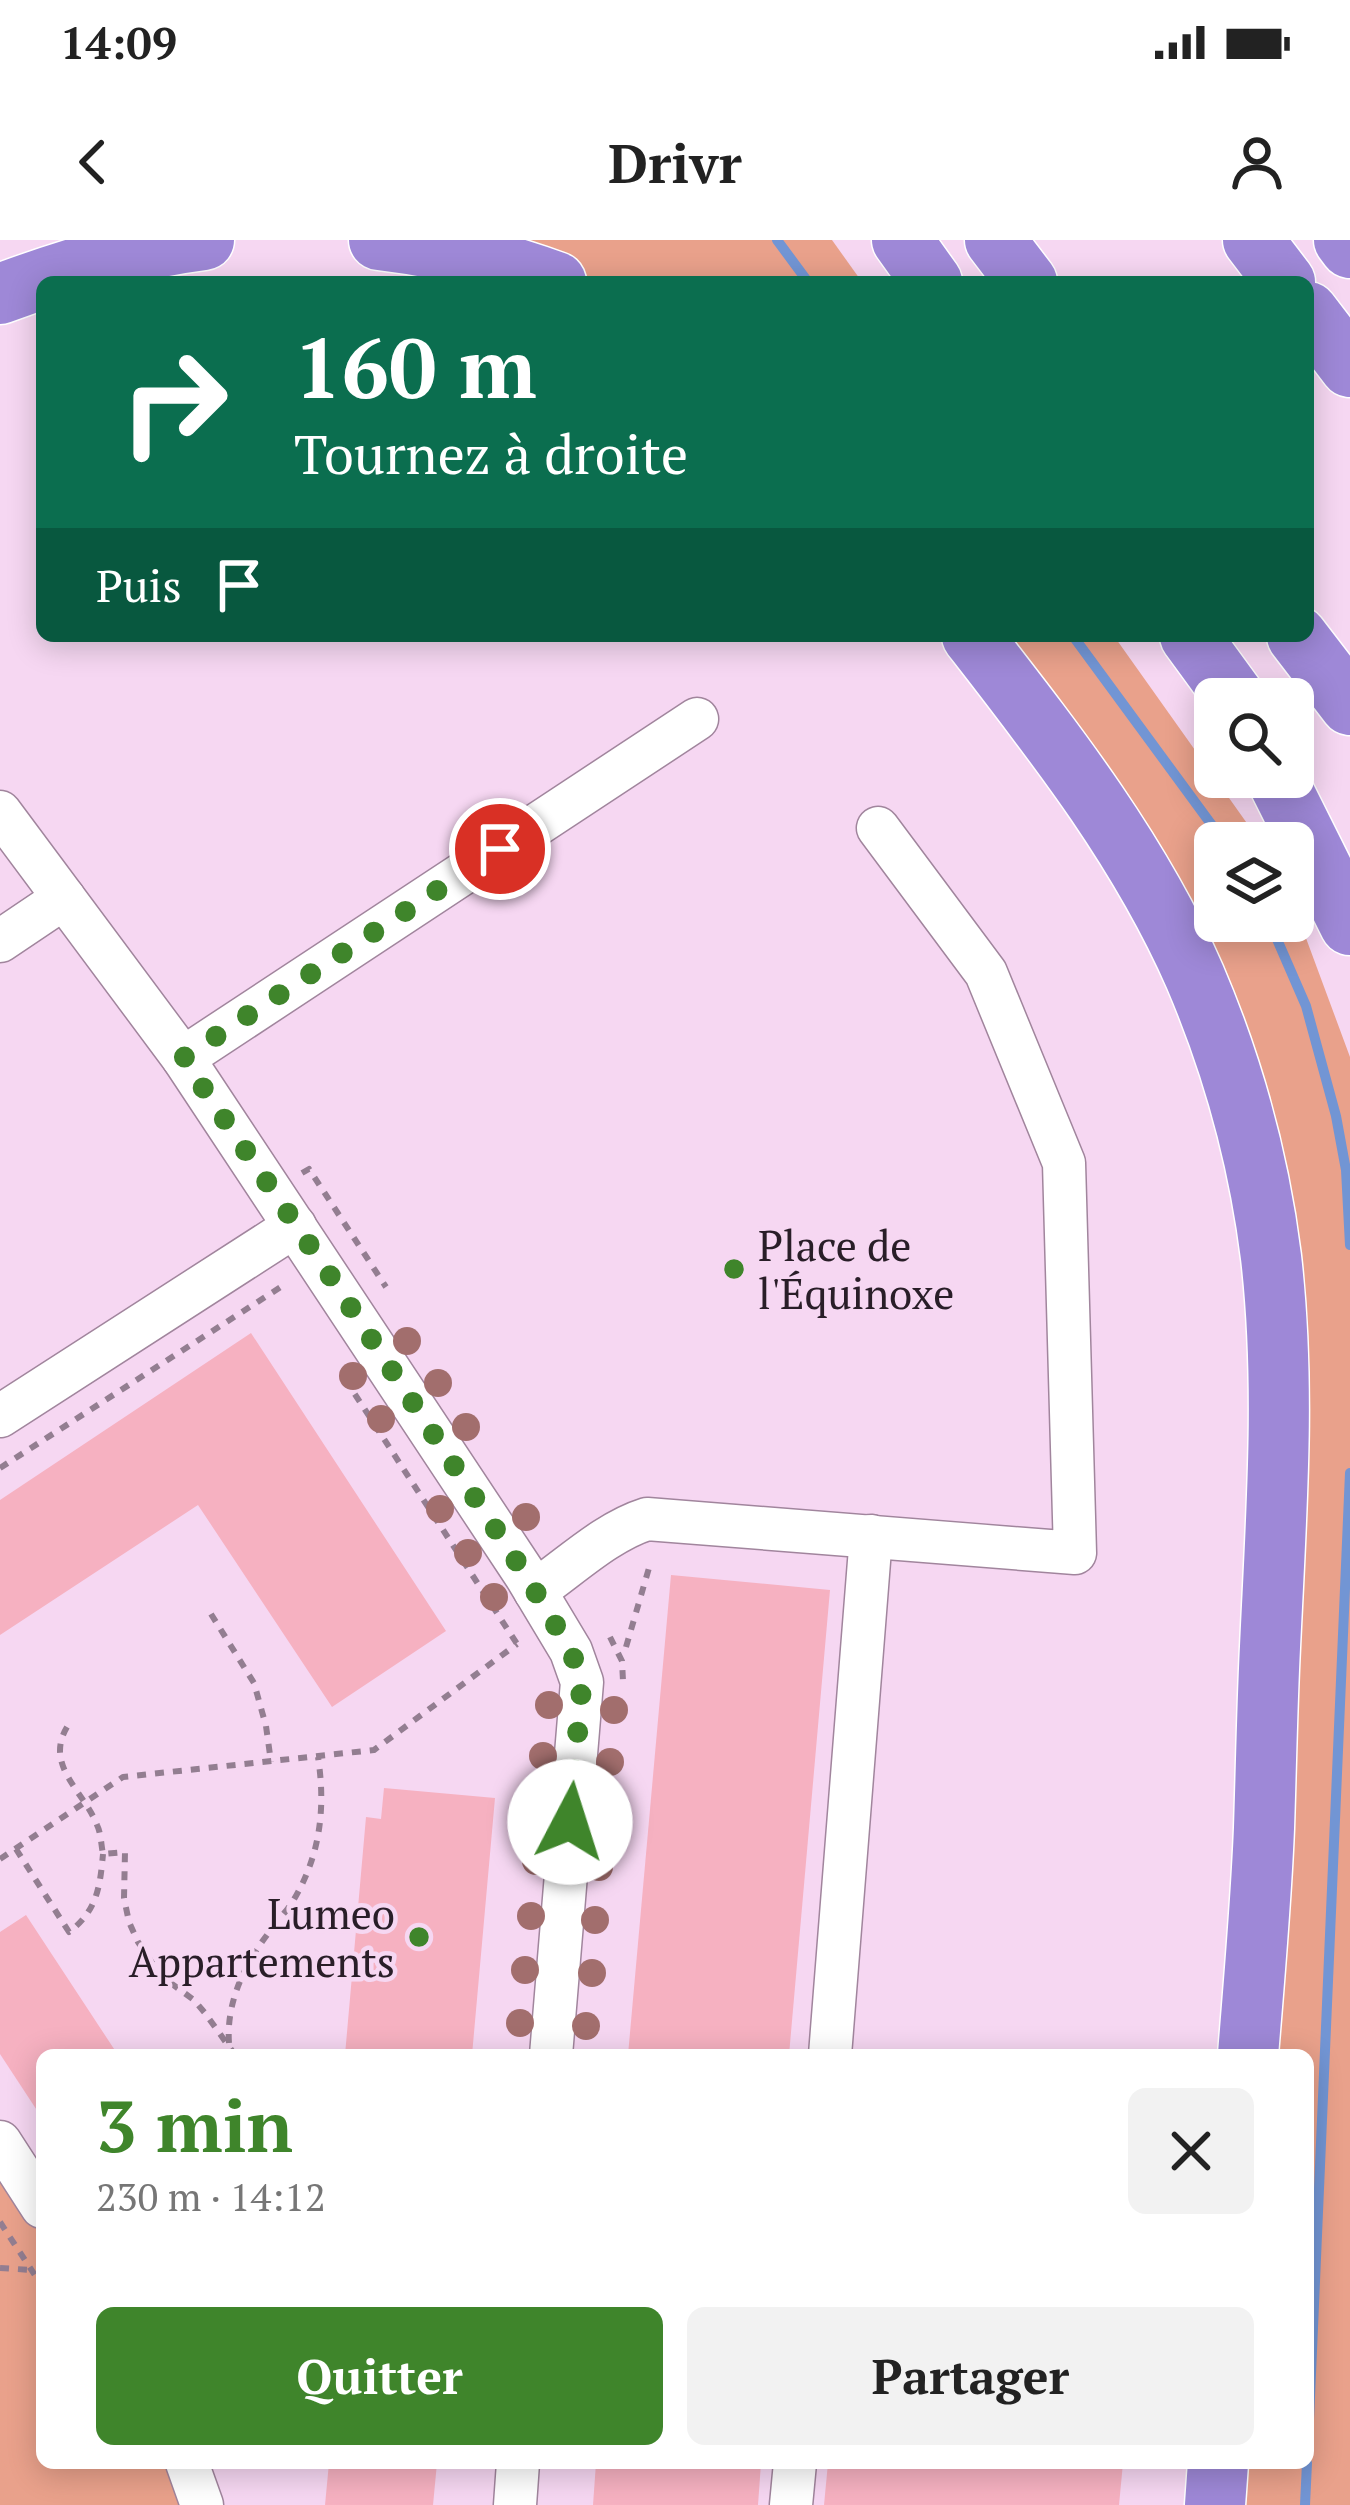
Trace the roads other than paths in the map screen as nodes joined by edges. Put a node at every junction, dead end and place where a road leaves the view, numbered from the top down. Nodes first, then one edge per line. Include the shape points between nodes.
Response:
1 (204, 240) edge
2 (379, 240) edge
3 (902, 240) edge
4 (995, 240) edge
5 (1253, 240) edge
6 (1344, 240) edge
7 (1350, 248) edge
8 (53, 276) edge
9 (539, 276) edge
10 (928, 276) edge
11 (1022, 276) edge
12 (1281, 276) edge
13 (36, 282) edge
14 (0, 294) edge
15 (1314, 320) edge
16 (1350, 367) edge
17 (977, 642) edge
18 (1194, 642) edge
19 (1302, 642) edge
20 (1221, 678) edge
21 (1350, 705) edge
22 (698, 719) dead end
23 (1314, 790) edge
24 (1286, 798) edge
25 (0, 812) edge
26 (878, 828) dead end
27 (1350, 832) edge
28 (64, 898) junction
29 (1350, 925) edge
30 (0, 940) edge
31 (183, 1058) junction
32 (296, 1226) junction
33 (0, 1416) edge
34 (871, 1536) junction
35 (535, 1591) junction
36 (551, 2049) edge
37 (830, 2049) edge
38 (1248, 2049) edge
39 (0, 2142) edge
40 (36, 2198) edge
41 (189, 2469) edge
42 (517, 2469) edge
43 (794, 2469) edge
44 (1218, 2469) edge
45 (202, 2505) edge
46 (514, 2505) edge
47 (791, 2505) edge
48 (1215, 2505) edge

1 - 8 highway
2 - 9 highway
3 - 10 highway
4 - 11 highway
5 - 12 highway
6 - 7 highway
13 - 14 highway
15 - 16 highway
17 - 38 highway via 1087,788 1160,906 1221,1045 1260,1190 1279,1423
18 - 20 highway
19 - 21 highway
22 - 31 street
23 - 27 highway
24 - 29 highway
25 - 28 street
26 - 34 street via 986,973 1064,1163 1076,1552
28 - 30 street
28 - 31 street
31 - 32 street
32 - 33 street
32 - 35 street
34 - 35 street via 647,1519
34 - 37 street
35 - 36 street via 582,1682
39 - 40 street
41 - 45 street
42 - 46 street
43 - 47 street
44 - 48 highway

